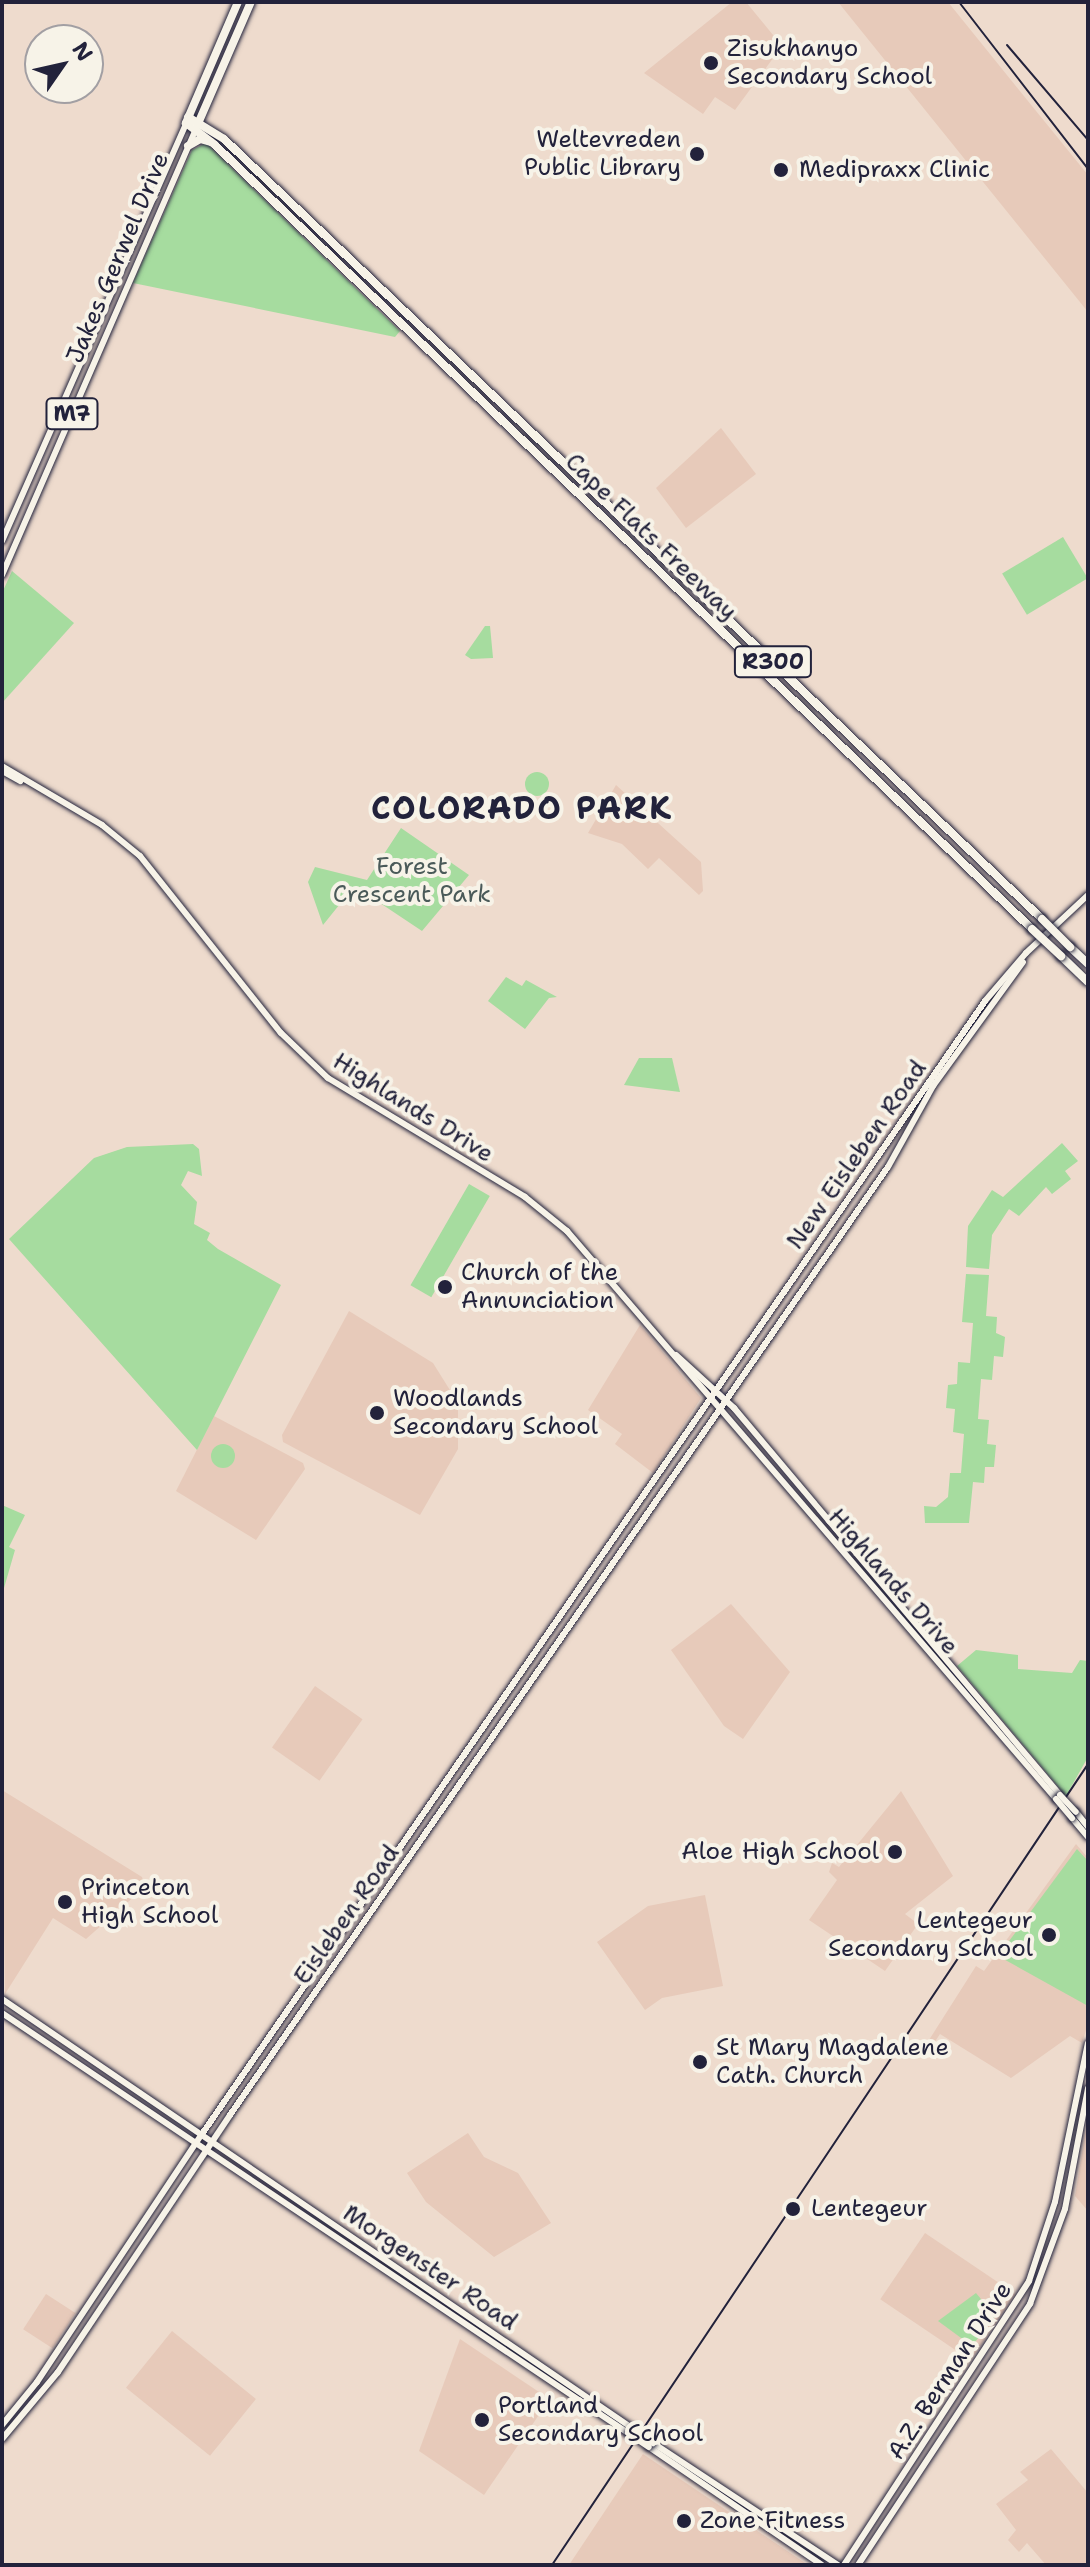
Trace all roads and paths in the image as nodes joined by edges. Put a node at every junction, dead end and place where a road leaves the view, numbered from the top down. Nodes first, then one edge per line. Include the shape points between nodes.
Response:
1 (238, 2) edge
2 (251, 2) edge
3 (210, 96) junction
4 (187, 120) junction
5 (197, 124) junction
6 (220, 142) junction
7 (188, 146) junction
8 (2, 541) edge
9 (2, 575) edge
10 (2, 769) edge
11 (1088, 895) edge
12 (1037, 943) junction
13 (1088, 964) edge
14 (1088, 982) edge
15 (670, 1351) junction
16 (715, 1393) junction
17 (709, 1401) junction
18 (726, 1401) junction
19 (719, 1411) junction
20 (1058, 1797) junction
21 (1074, 1815) junction
22 (1088, 1827) edge
23 (1088, 1837) edge
24 (2, 1999) edge
25 (2, 2013) edge
26 (1088, 2043) edge
27 (1088, 2088) edge
28 (202, 2134) junction
29 (212, 2141) junction
30 (195, 2144) junction
31 (206, 2151) junction
32 (2, 2425) edge
33 (630, 2431) junction
34 (2, 2439) edge
35 (651, 2445) junction
36 (822, 2565) edge
37 (841, 2565) edge
38 (858, 2565) edge

1 - 4 highway, Jakes Gerwel Drive / M7
2 - 3 highway, Jakes Gerwel Drive / M7
3 - 5 highway, Jakes Gerwel Drive / M7
3 - 6 highway via 209,119
4 - 5 highway, Cape Flats Freeway / R300
4 - 8 main road, Jakes Gerwel Drive / M7
5 - 6 highway, Cape Flats Freeway / R300
5 - 7 main road, Jakes Gerwel Drive / M7
6 - 7 highway via 200,139
6 - 13 highway, Cape Flats Freeway / R300, bridge
6 - 14 highway, Cape Flats Freeway / R300, bridge
7 - 9 main road, Jakes Gerwel Drive / M7
10 - 15 main road, Highlands Drive via 102,825 140,856 313,1066 545,1212 585,1249
11 - 12 main road, New Eisleben Road
12 - 16 main road, New Eisleben Road via 985,1001
12 - 18 main road, New Eisleben Road via 933,1086 888,1167
15 - 16 main road, Highlands Drive
15 - 17 main road, Highlands Drive
16 - 17 main road, New Eisleben Road
16 - 18 main road, Highlands Drive
17 - 19 main road, Highlands Drive
17 - 28 main road, Eisleben Road
18 - 19 main road, New Eisleben Road
18 - 20 main road, Highlands Drive
19 - 20 main road, Highlands Drive
19 - 29 main road, Eisleben Road
20 - 21 main road, Highlands Drive, bridge
21 - 22 main road, Highlands Drive
21 - 23 main road, Highlands Drive
24 - 28 main road, Morgenster Road
25 - 30 main road, Morgenster Road
26 - 37 main road, A.Z. Berman Drive via 1055,2202 1029,2281
27 - 38 main road, A.Z. Berman Drive via 1065,2209 1030,2304
28 - 29 main road, Morgenster Road
28 - 30 main road, Eisleben Road
29 - 31 main road, Eisleben Road
29 - 33 main road, Morgenster Road
30 - 31 main road, Morgenster Road
30 - 32 main road, Eisleben Road via 37,2382
31 - 33 main road, Morgenster Road
31 - 34 main road, Eisleben Road via 51,2382
33 - 35 main road, Morgenster Road, bridge
35 - 36 main road, Morgenster Road
35 - 37 main road, Morgenster Road

